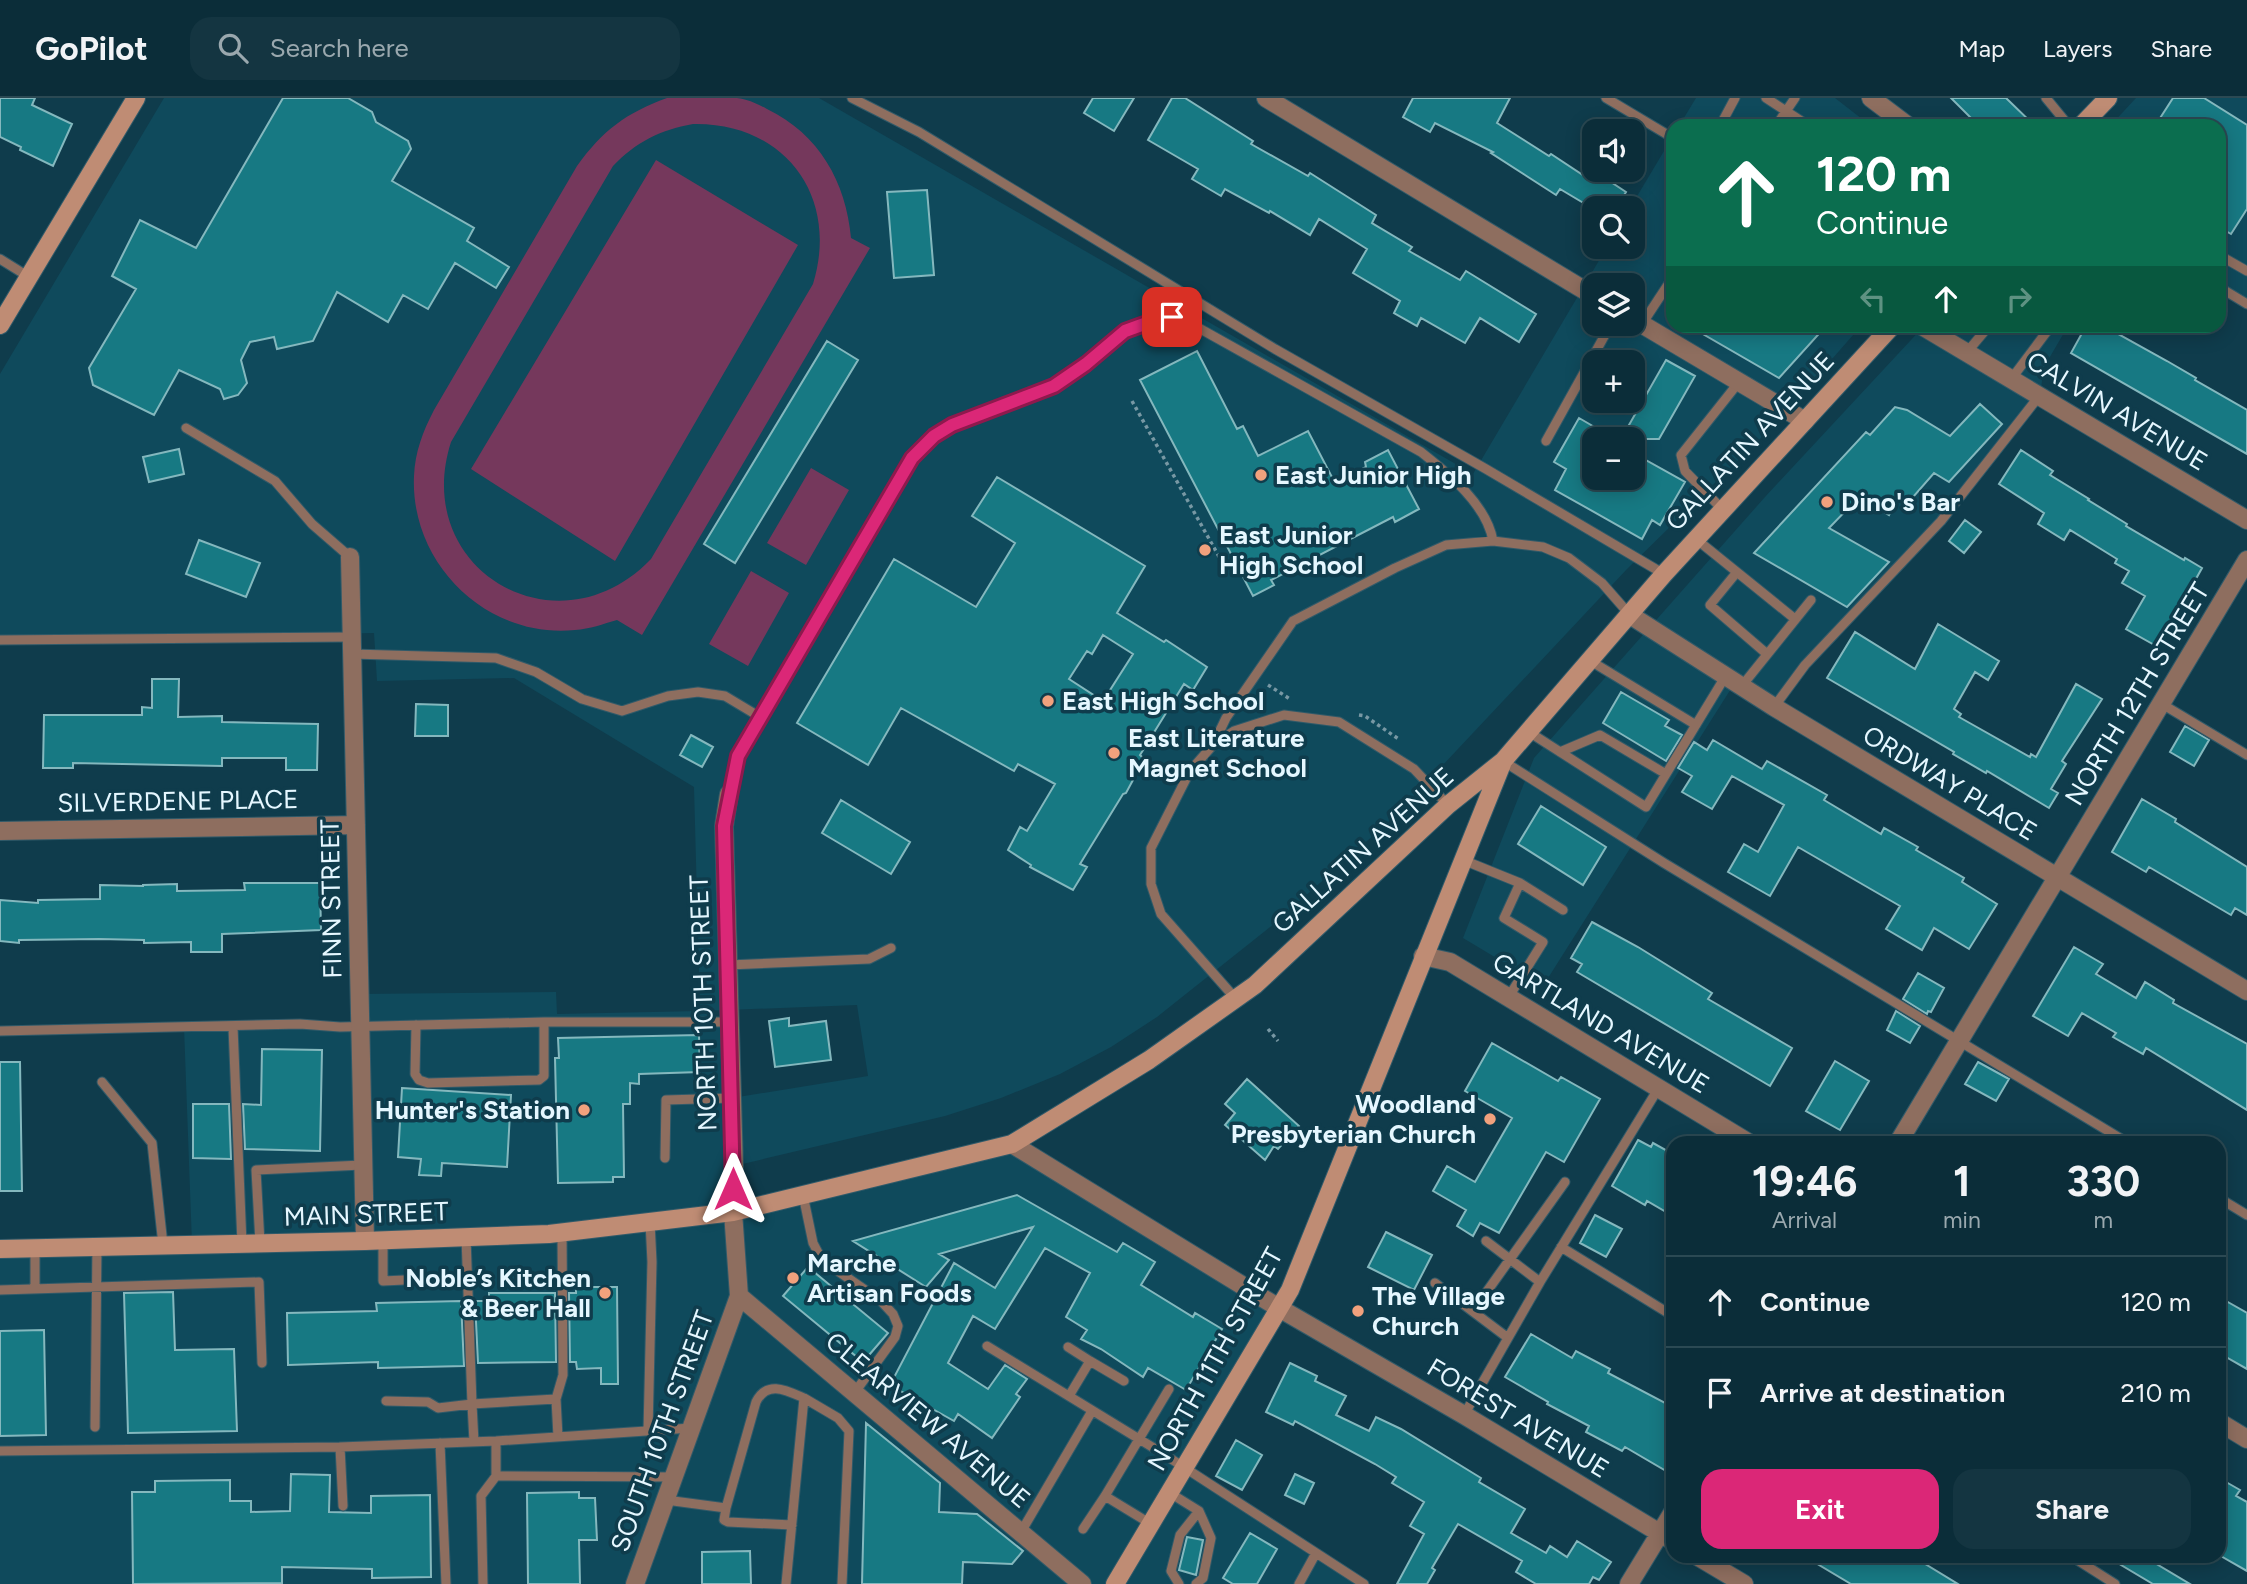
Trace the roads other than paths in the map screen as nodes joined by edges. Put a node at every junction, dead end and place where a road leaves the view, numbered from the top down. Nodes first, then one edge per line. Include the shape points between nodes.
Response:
1 (852, 98) edge
2 (1266, 98) edge
3 (1606, 98) edge
4 (1735, 98) edge
5 (1766, 98) edge
6 (1796, 98) edge
7 (2046, 98) edge
8 (2108, 98) edge
9 (132, 99) edge
10 (1879, 100) edge
11 (1787, 111) junction
12 (1724, 119) edge
13 (1781, 119) edge
14 (1799, 119) edge
15 (1900, 119) edge
16 (2063, 119) edge
17 (2088, 119) edge
18 (1666, 134) edge
19 (0, 259) edge
20 (2226, 259) edge
21 (2247, 271) edge
22 (29, 277) junction
23 (1666, 286) edge
24 (1582, 289) edge
25 (2226, 290) edge
26 (2247, 304) edge
27 (1645, 311) edge
28 (0, 325) edge
29 (1645, 326) edge
30 (1886, 333) edge
31 (1934, 333) edge
32 (1983, 333) edge
33 (2045, 333) edge
34 (1604, 336) edge
35 (1967, 352) junction
36 (2012, 378) junction
37 (1739, 382) junction
38 (2040, 395) junction
39 (1805, 421) junction
40 (186, 428) dead end
41 (1546, 441) dead end
42 (1723, 510) junction
43 (2247, 520) edge
44 (1696, 539) junction
45 (1493, 541) junction
46 (350, 556) joint
47 (2247, 560) edge
48 (1737, 572) junction
49 (1664, 574) junction
50 (1811, 600) dead end
51 (1630, 615) junction
52 (1795, 620) junction
53 (0, 640) edge
54 (352, 645) junction
55 (1768, 654) junction
56 (1589, 660) junction
57 (1725, 677) junction
58 (1741, 687) junction
59 (2162, 704) junction
60 (1774, 707) junction
61 (760, 717) junction
62 (1696, 725) junction
63 (1529, 732) junction
64 (1213, 745) junction
65 (1560, 752) junction
66 (2247, 755) edge
67 (1503, 761) junction
68 (1666, 774) junction
69 (729, 794) joint
70 (1448, 805) junction
71 (356, 825) junction
72 (0, 831) edge
73 (1463, 860) junction
74 (2057, 878) junction
75 (1520, 883) junction
76 (1563, 910) dead end
77 (891, 948) dead end
78 (1423, 956) junction
79 (728, 965) junction
80 (2247, 991) edge
81 (1235, 998) junction
82 (1508, 998) junction
83 (729, 1021) junction
84 (544, 1022) junction
85 (416, 1026) junction
86 (233, 1027) junction
87 (361, 1027) junction
88 (0, 1031) edge
89 (1958, 1041) junction
90 (102, 1082) dead end
91 (1658, 1089) junction
92 (732, 1098) junction
93 (1737, 1136) edge
94 (1902, 1136) edge
95 (2116, 1136) edge
96 (1012, 1144) junction
97 (665, 1158) dead end
98 (362, 1165) junction
99 (1565, 1182) dead end
100 (803, 1195) junction
101 (2226, 1202) edge
102 (733, 1212) junction
103 (2247, 1215) edge
104 (650, 1222) junction
105 (562, 1233) junction
106 (466, 1237) junction
107 (374, 1241) junction
108 (1486, 1241) dead end
109 (251, 1244) junction
110 (163, 1245) junction
111 (97, 1246) junction
112 (1561, 1247) junction
113 (0, 1248) edge
114 (35, 1248) junction
115 (1510, 1259) junction
116 (468, 1278) junction
117 (1540, 1282) junction
118 (1435, 1283) dead end
119 (96, 1287) junction
120 (35, 1289) junction
121 (0, 1290) edge
122 (739, 1296) junction
123 (1279, 1308) junction
124 (1473, 1311) junction
125 (1666, 1312) edge
126 (1508, 1338) junction
127 (987, 1346) dead end
128 (1068, 1347) dead end
129 (1090, 1361) junction
130 (262, 1363) dead end
131 (1124, 1381) dead end
132 (1169, 1389) dead end
133 (855, 1392) junction
134 (1069, 1396) junction
135 (804, 1398) junction
136 (556, 1399) junction
137 (386, 1401) dead end
138 (472, 1404) junction
139 (1092, 1411) junction
140 (1464, 1415) junction
141 (2226, 1426) edge
142 (95, 1427) dead end
143 (691, 1428) junction
144 (648, 1431) junction
145 (558, 1437) junction
146 (1139, 1439) junction
147 (2247, 1439) edge
148 (496, 1441) junction
149 (474, 1442) junction
150 (440, 1443) junction
151 (340, 1447) junction
152 (0, 1451) edge
153 (1185, 1469) junction
154 (496, 1476) junction
155 (674, 1477) junction
156 (1170, 1493) junction
157 (1105, 1496) junction
158 (666, 1500) junction
159 (343, 1506) dead end
160 (726, 1508) junction
161 (1199, 1511) junction
162 (1151, 1524) junction
163 (792, 1525) junction
164 (1083, 1529) dead end
165 (1021, 1532) junction
166 (1666, 1537) edge
167 (1666, 1539) edge
168 (1316, 1553) junction
169 (1709, 1563) edge
170 (2082, 1563) edge
171 (446, 1584) edge
172 (483, 1584) edge
173 (635, 1584) edge
174 (786, 1584) edge
175 (842, 1584) edge
176 (1082, 1584) edge
177 (1115, 1584) edge
178 (1179, 1584) edge
179 (1196, 1584) edge
180 (1299, 1584) edge
181 (1364, 1584) edge
182 (1629, 1584) edge
183 (1744, 1584) edge
184 (2115, 1584) edge

1 - 49 lane via 919,132 1275,349
2 - 24 street
3 - 18 lane
4 - 12 lane
5 - 11 lane
6 - 11 lane
7 - 16 lane
8 - 17 main road
9 - 22 main road
10 - 15 street
11 - 13 lane
11 - 14 lane
19 - 22 lane
20 - 21 lane
22 - 28 main road
23 - 27 lane
25 - 26 lane
29 - 37 street
30 - 39 main road, GALLATIN AVENUE
31 - 35 street, CALVIN AVENUE
32 - 35 lane
33 - 36 lane
34 - 41 lane
35 - 36 street, CALVIN AVENUE
36 - 38 street, CALVIN AVENUE
37 - 39 street
37 - 42 lane via 1681,455 1685,471
38 - 43 street, CALVIN AVENUE
38 - 60 lane via 1941,521 1805,666
39 - 42 main road, GALLATIN AVENUE
40 - 46 lane via 275,481 312,524
42 - 44 main road, GALLATIN AVENUE
44 - 48 lane
44 - 49 main road, GALLATIN AVENUE
45 - 51 lane via 1543,547 1569,558 1601,583
45 - 61 lane via 1491,528 1475,505 1446,471 1421,452 1198,327 1172,317 1158,319 1125,331 1054,386 934,436 912,458
45 - 64 lane via 1446,545 1293,621 1226,718
46 - 54 street, FINN STREET
47 - 59 street, NORTH 12TH STREET
48 - 52 lane
48 - 55 lane via 1710,605
49 - 51 main road, GALLATIN AVENUE
50 - 52 lane
51 - 56 main road, GALLATIN AVENUE
51 - 57 street, ORDWAY PLACE
52 - 55 lane
53 - 54 lane
54 - 61 lane via 496,658 536,672 582,699 622,711 698,692 726,696
54 - 71 street, FINN STREET
55 - 58 lane
56 - 62 lane
56 - 63 main road, GALLATIN AVENUE
57 - 58 street, ORDWAY PLACE
57 - 62 lane
58 - 60 street, ORDWAY PLACE
59 - 66 lane
59 - 74 street, NORTH 12TH STREET
60 - 74 street, ORDWAY PLACE
61 - 69 lane via 738,756
62 - 68 lane
63 - 65 lane
63 - 67 main road, GALLATIN AVENUE
64 - 70 lane via 1234,731 1284,715 1339,722 1414,769
64 - 81 lane via 1190,771 1151,848 1152,884 1161,914
65 - 68 lane via 1600,735
65 - 68 lane via 1646,807
67 - 70 main road, GALLATIN AVENUE
67 - 73 main road, NORTH 11TH STREET
67 - 89 lane
69 - 79 street, NORTH 10TH STREET via 724,826
70 - 81 main road, GALLATIN AVENUE via 1255,985
71 - 72 street, SILVERDENE PLACE
71 - 87 street, FINN STREET
73 - 75 lane
73 - 78 main road, NORTH 11TH STREET
74 - 80 street, ORDWAY PLACE
74 - 89 street, NORTH 12TH STREET
75 - 76 lane
75 - 82 lane via 1504,918 1543,942
77 - 79 lane via 869,958
78 - 82 street, GARTLAND AVENUE via 1450,962
78 - 123 main road, NORTH 11TH STREET
79 - 83 street, NORTH 10TH STREET
81 - 96 main road, GALLATIN AVENUE via 1149,1060
82 - 91 street, GARTLAND AVENUE
83 - 84 lane
83 - 92 street, NORTH 10TH STREET
84 - 85 lane
84 - 85 lane via 544,1076 539,1080 419,1080 415,1074
85 - 87 lane
86 - 87 lane
86 - 88 lane
86 - 109 lane
87 - 98 street, FINN STREET
89 - 94 street, NORTH 12TH STREET
89 - 95 lane
90 - 110 lane via 152,1143
91 - 93 street, GARTLAND AVENUE
91 - 112 lane
92 - 97 lane via 666,1100
92 - 102 street, NORTH 10TH STREET
96 - 100 main road, GALLATIN AVENUE
96 - 123 street, FOREST AVENUE
98 - 107 street, FINN STREET
98 - 109 lane via 256,1170
99 - 115 lane
100 - 102 main road, GALLATIN AVENUE
100 - 133 lane via 813,1243 822,1259 880,1301 898,1326 877,1365
101 - 103 lane
102 - 104 main road, MAIN STREET
102 - 122 street, NORTH 10TH STREET
104 - 105 main road, MAIN STREET
104 - 144 lane
105 - 106 main road, MAIN STREET
105 - 136 lane via 563,1375
106 - 107 main road, MAIN STREET
106 - 116 lane
107 - 109 main road, MAIN STREET
107 - 116 lane via 383,1281
108 - 115 lane
109 - 110 main road, MAIN STREET
110 - 111 main road, MAIN STREET
111 - 114 main road, MAIN STREET
111 - 119 lane
112 - 117 lane
112 - 125 lane
113 - 114 main road, MAIN STREET
114 - 120 lane
115 - 117 lane
115 - 124 lane
116 - 138 lane
117 - 126 lane
118 - 124 lane
119 - 120 lane
119 - 130 lane via 259,1282
119 - 142 lane
120 - 121 lane
122 - 133 street, CLEARVIEW AVENUE
122 - 143 street, SOUTH 10TH STREET
123 - 140 street, FOREST AVENUE
123 - 153 main road, NORTH 11TH STREET
124 - 126 lane
126 - 140 lane
127 - 134 lane
128 - 129 lane
129 - 131 lane
129 - 134 lane
132 - 146 lane
133 - 165 street, CLEARVIEW AVENUE
134 - 139 lane
135 - 160 lane via 775,1387 760,1394
135 - 163 lane
135 - 175 lane via 838,1418 849,1431
136 - 138 lane
136 - 145 lane
137 - 138 lane via 428,1402 438,1408
138 - 149 lane
139 - 146 lane
139 - 165 lane
140 - 166 street, FOREST AVENUE
141 - 147 street
143 - 144 lane
143 - 155 street, SOUTH 10TH STREET
144 - 145 lane
145 - 148 lane
146 - 153 lane
146 - 157 lane
148 - 149 lane
148 - 154 lane
149 - 150 lane
150 - 151 lane
150 - 171 lane
151 - 152 lane
151 - 159 lane
153 - 156 main road, NORTH 11TH STREET
153 - 168 lane
154 - 155 lane
154 - 172 lane via 481,1496
155 - 158 street, SOUTH 10TH STREET
156 - 161 lane
156 - 162 main road, NORTH 11TH STREET
157 - 162 lane
157 - 164 lane
158 - 160 lane
158 - 173 street, SOUTH 10TH STREET
160 - 163 lane via 724,1520 728,1522
161 - 178 lane via 1180,1535 1171,1571
161 - 179 lane via 1211,1538 1203,1578
162 - 177 main road, NORTH 11TH STREET
163 - 174 lane
165 - 176 street, CLEARVIEW AVENUE
167 - 182 street
168 - 180 lane
168 - 181 lane
169 - 183 street
170 - 184 lane

